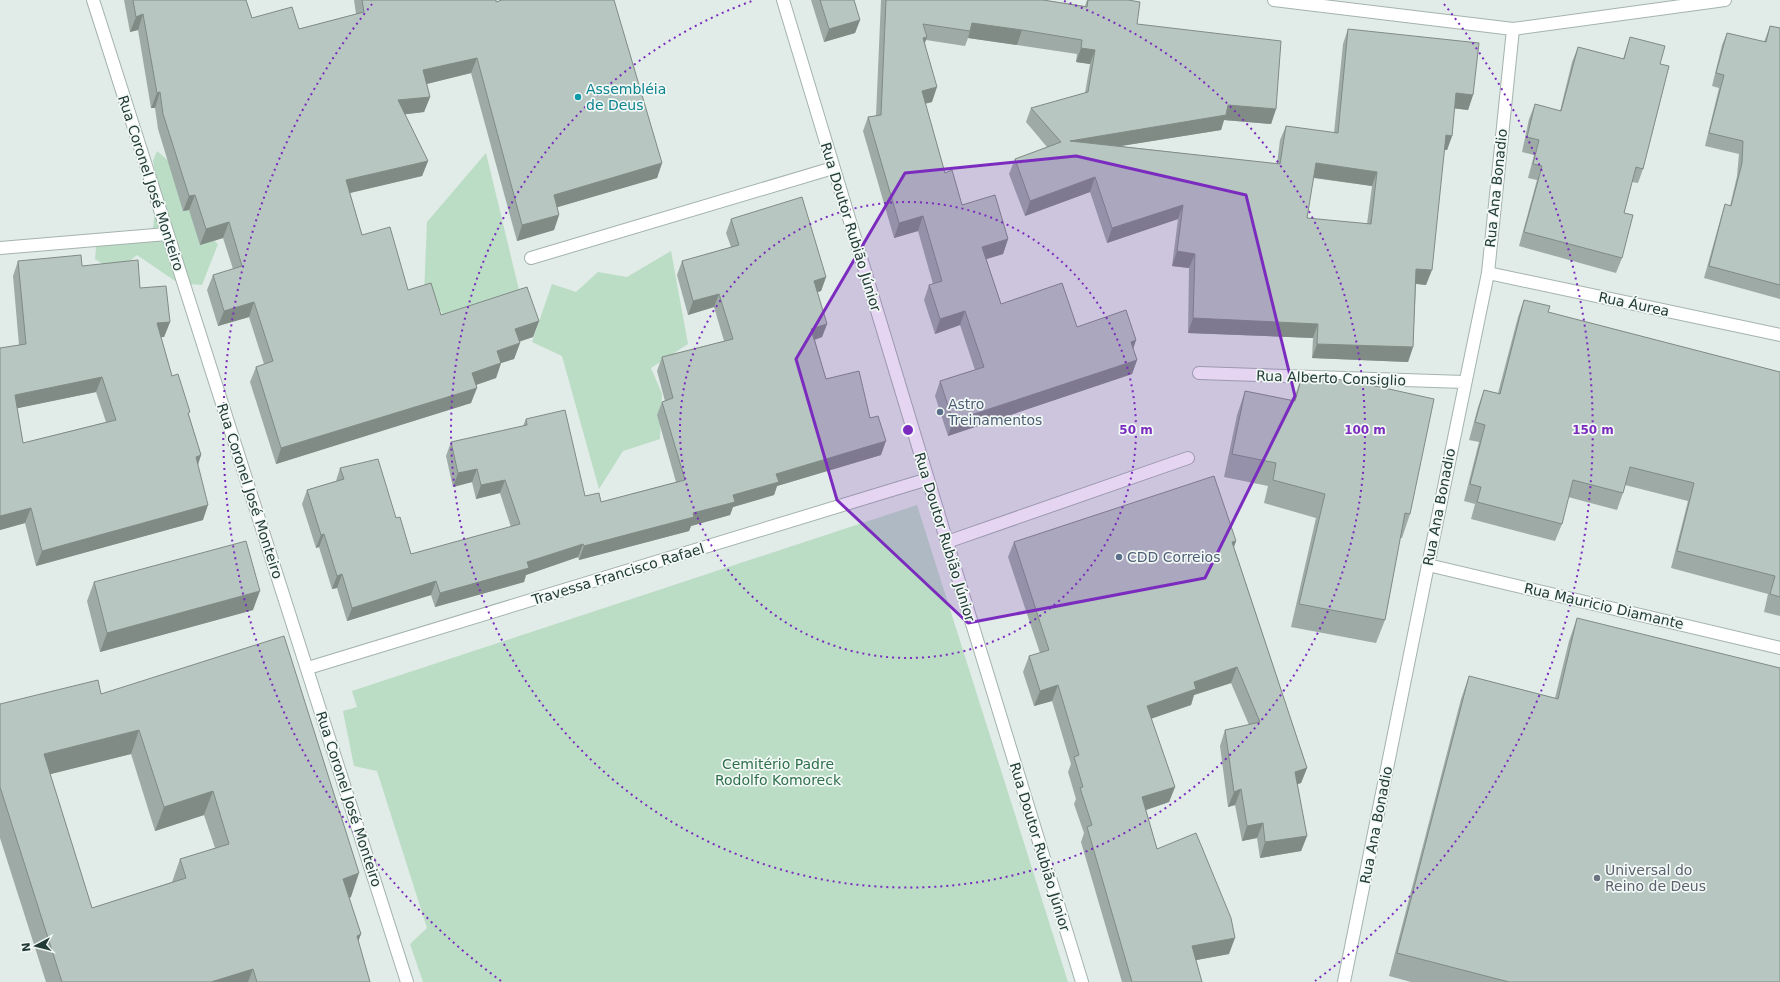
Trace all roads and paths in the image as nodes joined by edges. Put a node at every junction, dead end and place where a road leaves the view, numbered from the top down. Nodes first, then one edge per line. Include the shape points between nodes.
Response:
1 (93, 0) edge
2 (783, 0) edge
3 (1274, 0) edge
4 (1725, 0) edge
5 (1513, 29) junction
6 (833, 168) junction
7 (167, 234) junction
8 (0, 248) edge
9 (530, 258) dead end
10 (1488, 273) junction
11 (1780, 335) edge
12 (1199, 373) dead end
13 (1464, 382) junction
14 (1188, 458) dead end
15 (928, 479) junction
16 (946, 542) junction
17 (1428, 565) junction
18 (1780, 648) edge
19 (308, 668) junction
20 (408, 982) edge
21 (1082, 982) edge
22 (1344, 982) edge

1 - 7 street, Rua Coronel José Monteiro
2 - 6 street, Rua Doutor Rubião Júnior
3 - 5 street
4 - 5 street
5 - 10 street, Rua Ana Bonadio
6 - 9 street
6 - 15 street, Rua Doutor Rubião Júnior
7 - 8 street
7 - 19 street, Rua Coronel José Monteiro
10 - 11 street, Rua Áurea
10 - 13 street, Rua Ana Bonadio
12 - 13 street, Rua Alberto Consiglio
13 - 17 street, Rua Ana Bonadio
14 - 16 street
15 - 16 street, Rua Doutor Rubião Júnior
15 - 19 street, Travessa Francisco Rafael
16 - 21 street, Rua Doutor Rubião Júnior
17 - 18 street, Rua Mauricio Diamante
17 - 22 street, Rua Ana Bonadio
19 - 20 street, Rua Coronel José Monteiro

